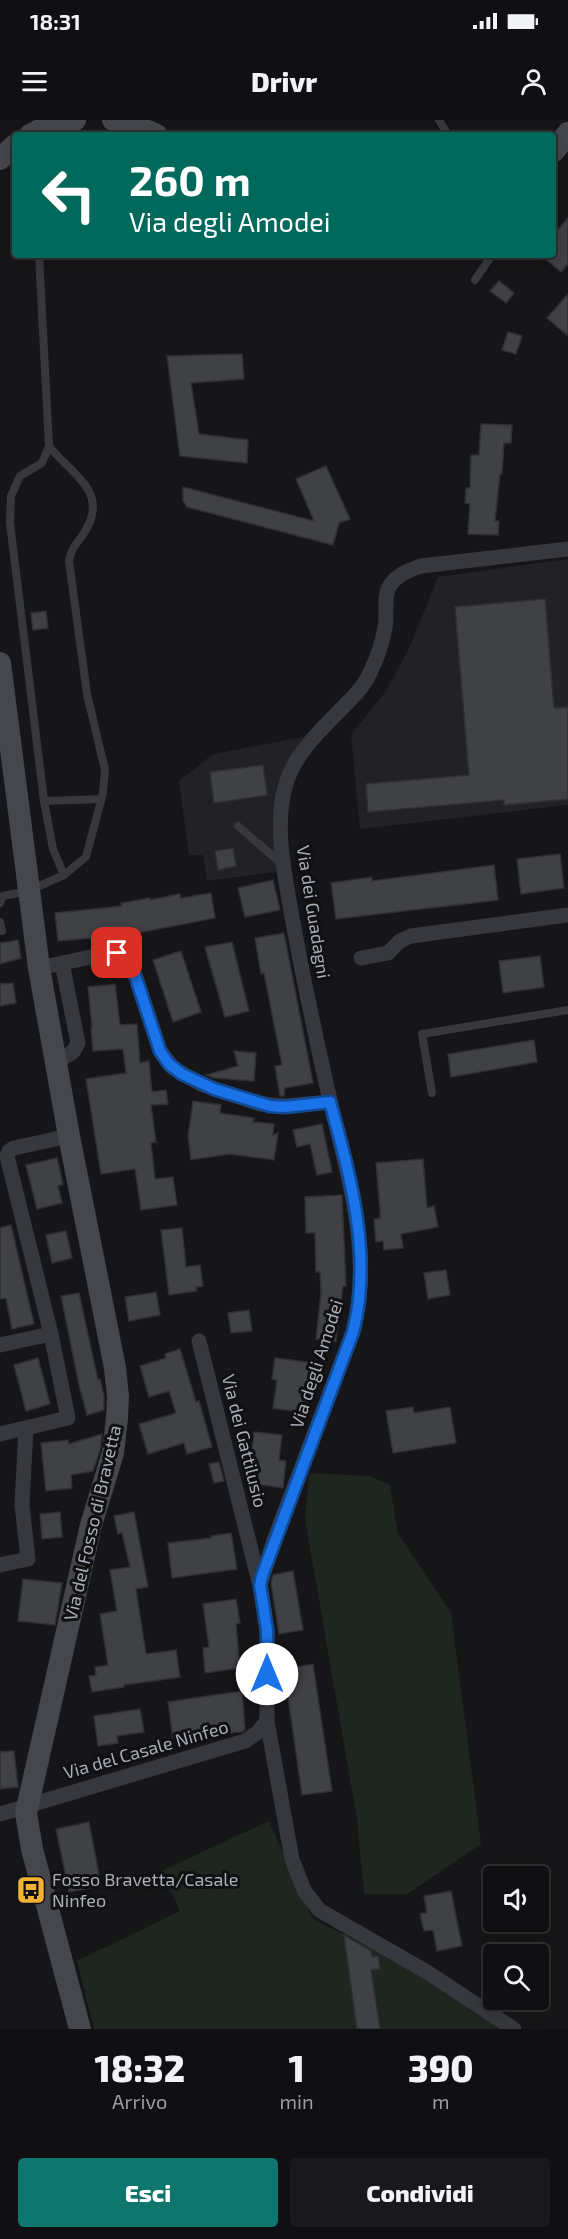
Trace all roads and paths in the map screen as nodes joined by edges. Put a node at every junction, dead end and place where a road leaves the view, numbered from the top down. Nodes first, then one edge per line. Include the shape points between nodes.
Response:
1 (75, 120) edge
2 (113, 120) edge
3 (36, 132) edge
4 (150, 132) edge
5 (568, 133) edge
6 (12, 148) edge
7 (556, 148) edge
8 (0, 159) edge
9 (39, 258) edge
10 (490, 258) edge
11 (475, 280) dead end
12 (49, 446) junction
13 (568, 549) edge
14 (0, 663) edge
15 (101, 799) junction
16 (44, 801) junction
17 (238, 826) dead end
18 (283, 865) junction
19 (64, 875) junction
20 (28, 891) junction
21 (0, 903) edge
22 (568, 915) edge
23 (0, 922) edge
24 (2, 931) dead end
25 (362, 958) dead end
26 (62, 963) junction
27 (39, 968) junction
28 (568, 1010) edge
29 (56, 1062) junction
30 (432, 1093) dead end
31 (330, 1102) junction
32 (69, 1136) junction
33 (51, 1334) junction
34 (199, 1341) dead end
35 (0, 1345) edge
36 (26, 1428) junction
37 (0, 1434) edge
38 (0, 1565) edge
39 (260, 1585) junction
40 (267, 1721) junction
41 (27, 1805) junction
42 (0, 1814) edge
43 (80, 2029) edge
44 (514, 2029) edge

1 - 3 main road
2 - 4 main road
5 - 7 main road
6 - 8 main road
9 - 12 lane
10 - 11 lane
12 - 15 lane via 83,480 94,513 71,549 69,561 87,694 105,770
12 - 16 lane via 42,463 20,476 11,496 10,523
13 - 18 street, Via dei Guadagni via 421,566 393,581 387,590 385,630 368,678 302,752 291,771 282,805
14 - 20 main road, Via del Fosso di Bravetta
15 - 16 lane
15 - 19 lane via 86,857
16 - 19 lane via 53,849
17 - 18 lane
18 - 31 street, Via dei Guadagni
19 - 20 lane
20 - 21 lane via 3,896
20 - 27 main road, Via del Fosso di Bravetta
22 - 25 street via 411,936 388,953
23 - 24 lane
26 - 27 street
26 - 29 street via 78,1043 73,1052
26 - 31 street via 111,953 126,957 163,1056 192,1080 270,1106
27 - 29 main road, Via del Fosso di Bravetta
28 - 30 lane via 422,1034
29 - 32 main road, Via del Fosso di Bravetta
31 - 39 street, Via degli Amodei via 350,1179 358,1232 359,1305 353,1332
32 - 33 street via 14,1148 7,1156
32 - 41 main road, Via del Fosso di Bravetta via 115,1368 117,1418 112,1453 91,1525
33 - 35 street
33 - 36 street via 68,1418
34 - 39 street, Via dei Gattilusio
36 - 37 street
36 - 38 street via 22,1505 28,1559
39 - 40 street, Via degli Amodei via 267,1630
40 - 41 street, Via del Casale Ninfeo via 245,1741
40 - 44 street via 292,1859 304,1890 319,1910 427,1972
41 - 42 street, Via del Casale Ninfeo
41 - 43 main road, Via del Fosso di Bravetta via 30,1839

